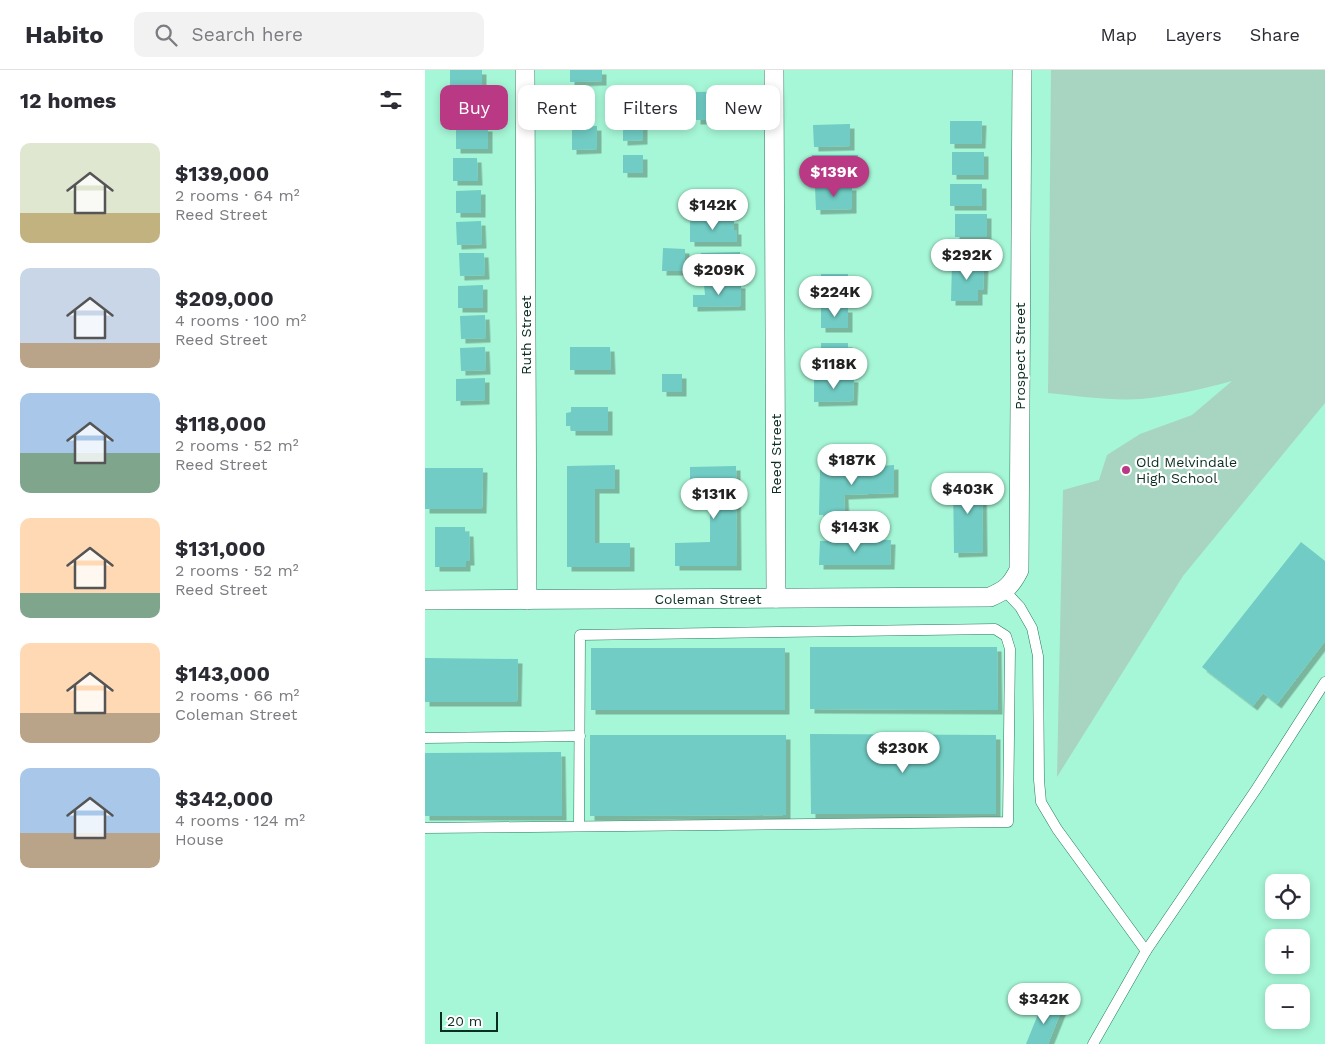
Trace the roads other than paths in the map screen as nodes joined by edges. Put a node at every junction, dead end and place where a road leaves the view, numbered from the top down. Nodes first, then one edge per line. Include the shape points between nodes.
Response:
1 (525, 70) edge
2 (774, 70) edge
3 (1022, 70) edge
4 (997, 594) junction
5 (776, 598) junction
6 (425, 600) edge
7 (527, 600) junction
8 (1325, 682) edge
9 (579, 736) junction
10 (425, 738) edge
11 (579, 826) junction
12 (425, 828) edge
13 (1146, 951) junction
14 (1093, 1044) edge

1 - 7 street, Ruth Street
2 - 5 street, Reed Street
3 - 4 street, Prospect Street via 1019,570 1013,582
4 - 5 street, Coleman Street
4 - 13 lane via 1020,608 1033,628 1038,656 1041,802
5 - 7 street, Coleman Street
6 - 7 street, Coleman Street
8 - 13 lane
9 - 10 lane
9 - 11 lane
9 - 11 lane via 580,635 995,629 1006,636 1010,649 1008,822
11 - 12 lane
13 - 14 lane

